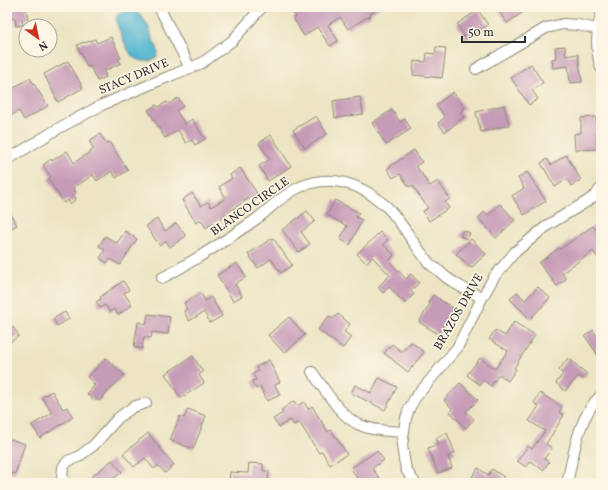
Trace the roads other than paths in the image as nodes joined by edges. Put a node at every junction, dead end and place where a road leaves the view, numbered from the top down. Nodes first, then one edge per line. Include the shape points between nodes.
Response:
1 (159, 7) edge
2 (262, 7) edge
3 (601, 15) edge
4 (597, 29) junction
5 (190, 68) junction
6 (601, 68) edge
7 (476, 69) dead end
8 (7, 160) edge
9 (601, 188) edge
10 (162, 278) dead end
11 (482, 298) junction
12 (312, 372) dead end
13 (601, 395) edge
14 (146, 403) dead end
15 (403, 432) junction
16 (67, 483) edge
17 (415, 483) edge
18 (568, 483) edge

1 - 5 street
2 - 5 street, STACY DRIVE via 232,41 202,63
3 - 4 street
4 - 6 street via 596,39
4 - 7 street via 563,24 546,28
5 - 8 street, STACY DRIVE via 102,105
9 - 11 street, BRAZOS DRIVE via 586,202 548,225 515,252 494,277
10 - 11 street, BLANCO CIRCLE via 204,255 296,189 333,180 368,192 388,208 431,264 452,281
11 - 15 street, BRAZOS DRIVE via 457,348 409,408
12 - 15 street via 350,420 367,428
13 - 18 street via 589,409 583,422 575,445
14 - 16 street via 133,407 118,418 94,445 68,461 62,478
15 - 17 street, BRAZOS DRIVE via 402,445 406,469

